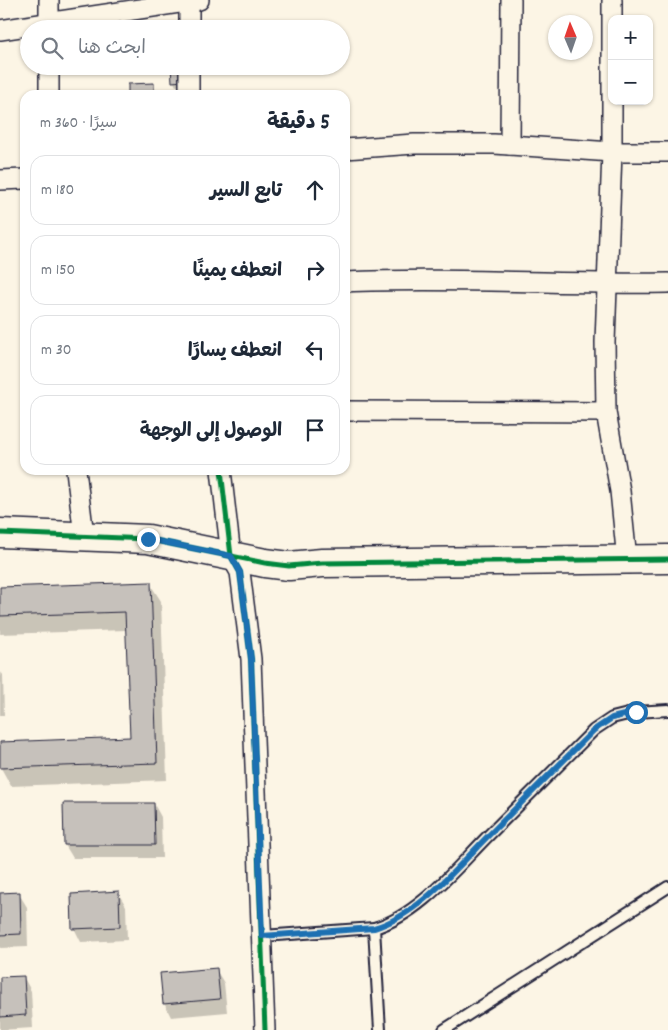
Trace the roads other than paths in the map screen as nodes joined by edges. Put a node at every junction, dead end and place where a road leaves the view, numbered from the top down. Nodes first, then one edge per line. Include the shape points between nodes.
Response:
1 (49, 0) edge
2 (189, 0) edge
3 (199, 0) edge
4 (511, 0) edge
5 (612, 0) edge
6 (49, 20) edge
7 (81, 20) edge
8 (189, 20) edge
9 (20, 28) edge
10 (0, 30) edge
11 (49, 75) edge
12 (189, 75) edge
13 (49, 90) edge
14 (189, 90) edge
15 (510, 145) junction
16 (350, 149) edge
17 (612, 152) junction
18 (668, 152) edge
19 (20, 179) edge
20 (0, 180) edge
21 (350, 282) edge
22 (668, 283) edge
23 (608, 284) junction
24 (350, 411) edge
25 (606, 412) junction
26 (77, 475) edge
27 (222, 475) edge
28 (0, 533) edge
29 (84, 536) junction
30 (231, 556) junction
31 (668, 559) edge
32 (627, 560) junction
33 (668, 710) edge
34 (668, 887) edge
35 (374, 928) junction
36 (262, 936) junction
37 (265, 1030) edge
38 (380, 1030) edge
39 (444, 1030) edge

1 - 6 street
2 - 3 street
2 - 7 street
2 - 8 street
4 - 15 street
5 - 17 street
9 - 10 street
11 - 13 street
12 - 14 street
15 - 16 street via 414,144
15 - 17 street
17 - 18 street
17 - 23 street
19 - 20 street
21 - 23 street via 484,280
22 - 23 street
23 - 25 street
24 - 25 street
25 - 32 street
26 - 29 street
27 - 30 street
28 - 29 street
29 - 30 street via 148,539
30 - 32 street via 289,566
30 - 36 street via 240,572 251,659
31 - 32 street
33 - 35 lane via 636,712 612,718 594,730 410,911
34 - 39 lane
35 - 36 lane
35 - 38 lane
36 - 37 street

